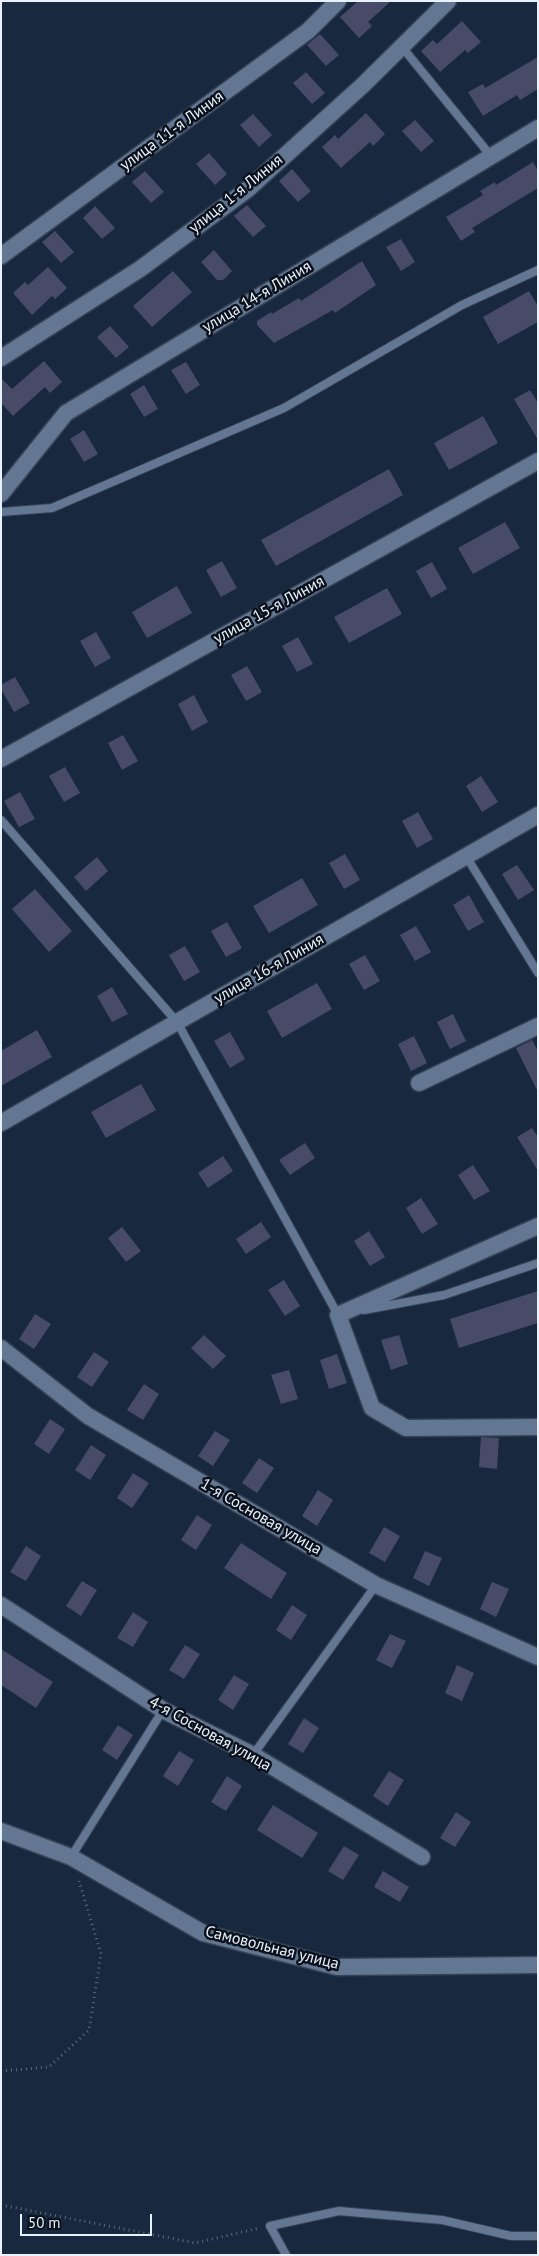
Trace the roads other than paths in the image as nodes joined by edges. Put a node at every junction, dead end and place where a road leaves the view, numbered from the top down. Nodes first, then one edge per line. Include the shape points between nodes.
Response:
1 (338, 1) edge
2 (448, 1) edge
3 (402, 46) junction
4 (538, 128) edge
5 (491, 156) junction
6 (1, 256) edge
7 (538, 270) edge
8 (1, 358) edge
9 (538, 461) edge
10 (1, 494) edge
11 (1, 512) edge
12 (1, 759) edge
13 (538, 815) edge
14 (1, 820) edge
15 (466, 856) junction
16 (538, 973) edge
17 (177, 1022) junction
18 (538, 1026) edge
19 (419, 1083) dead end
20 (1, 1122) edge
21 (538, 1226) edge
22 (538, 1263) edge
23 (338, 1315) junction
24 (1, 1348) edge
25 (538, 1427) edge
26 (376, 1585) junction
27 (1, 1605) edge
28 (538, 1656) edge
29 (163, 1710) junction
30 (253, 1756) junction
31 (1, 1831) edge
32 (72, 1857) junction
33 (422, 1857) dead end
34 (538, 1965) edge
35 (538, 2236) edge
36 (286, 2255) edge

1 - 6 street, улица 11-я Линия via 308,31
2 - 3 street, улица 1-я Линия
3 - 5 lane
3 - 8 street, улица 1-я Линия via 248,189 140,270
4 - 5 street, улица 14-я Линия
5 - 10 street, улица 14-я Линия via 66,413
7 - 11 lane via 462,305 284,408 52,508
9 - 12 street, улица 15-я Линия
13 - 15 street, улица 16-я Линия
14 - 17 lane
15 - 16 lane
15 - 17 street, улица 16-я Линия
17 - 20 street, улица 16-я Линия
17 - 23 lane
18 - 19 street
21 - 23 street
22 - 23 lane via 444,1295
23 - 25 street via 372,1408 406,1428
24 - 26 street, 1-я Сосновая улица via 88,1416
26 - 28 street, 1-я Сосновая улица
26 - 30 lane
27 - 29 street, 4-я Сосновая улица
29 - 30 street, 4-я Сосновая улица
29 - 32 lane
30 - 33 street, 4-я Сосновая улица
31 - 32 street, Самовольная улица
32 - 34 street, Самовольная улица via 203,1933 337,1966
35 - 36 lane via 511,2236 442,2220 339,2211 270,2226

